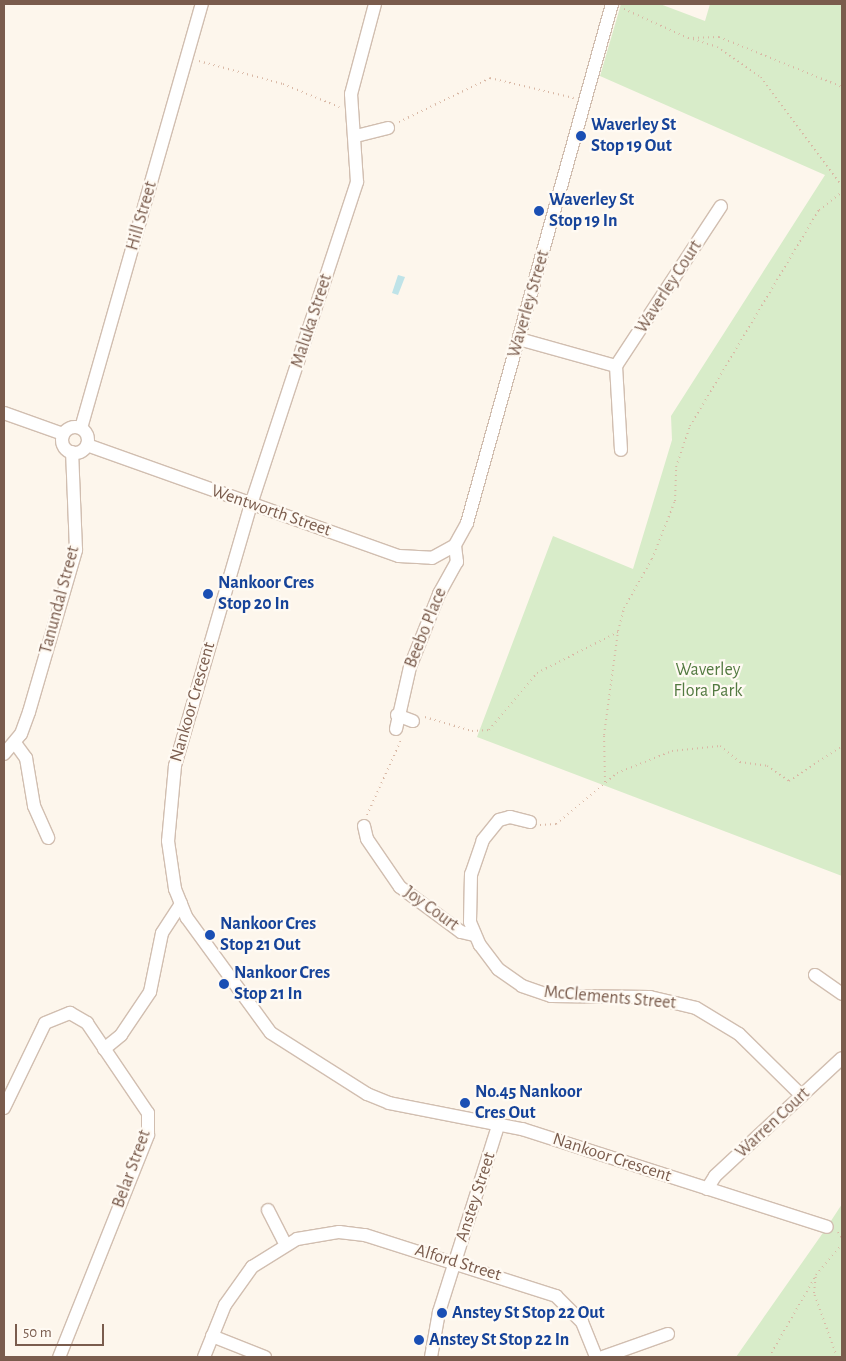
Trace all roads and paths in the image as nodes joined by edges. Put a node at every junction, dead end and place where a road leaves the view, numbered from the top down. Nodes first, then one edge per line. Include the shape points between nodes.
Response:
1 (202, 4) edge
2 (375, 4) edge
3 (617, 6) edge
4 (688, 38) junction
5 (187, 58) junction
6 (842, 87) edge
7 (585, 101) junction
8 (351, 110) junction
9 (388, 128) joint
10 (356, 136) junction
11 (842, 186) edge
12 (842, 192) edge
13 (721, 206) dead end
14 (519, 340) junction
15 (616, 366) junction
16 (4, 413) edge
17 (81, 428) junction
18 (63, 434) junction
19 (87, 445) junction
20 (621, 450) dead end
21 (72, 452) junction
22 (251, 504) junction
23 (455, 545) junction
24 (618, 631) junction
25 (397, 715) junction
26 (414, 722) joint
27 (396, 729) joint
28 (15, 743) junction
29 (842, 746) edge
30 (4, 754) edge
31 (605, 782) junction
32 (530, 822) joint
33 (364, 826) joint
34 (48, 838) dead end
35 (180, 904) junction
36 (474, 935) junction
37 (815, 976) dead end
38 (842, 994) edge
39 (104, 1049) junction
40 (842, 1058) edge
41 (8, 1089) edge
42 (802, 1096) junction
43 (4, 1108) edge
44 (499, 1123) junction
45 (707, 1189) junction
46 (268, 1210) dead end
47 (827, 1227) dead end
48 (285, 1244) junction
49 (842, 1244) edge
50 (455, 1262) junction
51 (816, 1275) junction
52 (668, 1334) dead end
53 (212, 1336) junction
54 (59, 1357) edge
55 (204, 1357) edge
56 (265, 1357) edge
57 (431, 1357) edge
58 (596, 1357) edge
59 (603, 1357) edge
60 (769, 1357) edge
61 (837, 1357) edge

1 - 5 street, Hill Street
2 - 8 street, Maluka Street via 354,78
3 - 4 path
3 - 7 street, Waverley Street
4 - 6 path via 720,37
4 - 11 path via 718,47 761,77
5 - 8 path
5 - 17 street, Hill Street
7 - 9 path via 490,78
7 - 14 street, Waverley Street
8 - 10 street, Maluka Street
9 - 10 street
10 - 22 street, Maluka Street via 357,182
12 - 24 path via 819,210 690,426 676,467 675,501 645,576 624,608
13 - 15 street, Waverley Court
14 - 15 street
14 - 23 street, Waverley Street via 467,523
15 - 20 street, Waverley Court via 613,385
16 - 18 street
17 - 18 street via 70,427
17 - 19 street via 88,435
18 - 21 street via 64,446
19 - 21 street
19 - 22 street, Wentworth Street
21 - 28 street, Tanundal Street via 76,550 29,712
22 - 23 street, Wentworth Street via 399,556 432,558
22 - 35 street, Nankoor Crescent via 172,784 168,841
23 - 25 street, Beebo Place via 457,562 432,610
24 - 26 path via 537,673 489,730 472,731 430,715
24 - 31 path via 604,735
25 - 26 street
25 - 27 street, Beebo Place
27 - 33 path via 401,747
28 - 30 street, Tanundal Street
28 - 34 street via 26,758 34,806
29 - 31 path via 789,782 767,766 740,762 720,746 672,751
31 - 32 path via 556,824
32 - 36 street, McClements Street via 504,818 483,840 468,890
33 - 36 street, Joy Court via 367,839 400,888 461,932
35 - 39 street via 162,933 150,992 121,1035
35 - 44 street, Nankoor Crescent via 258,1018 284,1043 379,1099
36 - 42 street, McClements Street via 498,968 535,992 665,999 712,1015 739,1034
37 - 38 street
39 - 41 street, Belar Street via 82,1018 70,1013 56,1015 45,1023
39 - 54 street, Belar Street via 145,1106 149,1128
40 - 42 street, Warren Court
41 - 43 street, Belar Street
42 - 45 street, Warren Court via 715,1176
44 - 45 street, Nankoor Crescent
44 - 50 street, Anstey Street
45 - 47 street, Nankoor Crescent
46 - 48 street
48 - 50 street, Alford Street via 324,1233 352,1233
48 - 53 street, Alford Street via 242,1278
49 - 51 path
50 - 57 street, Anstey Street
50 - 58 street, Alford Street via 564,1300 582,1322
51 - 60 path
51 - 61 path via 820,1317
52 - 59 street
53 - 55 street, Alford Street
53 - 56 street

